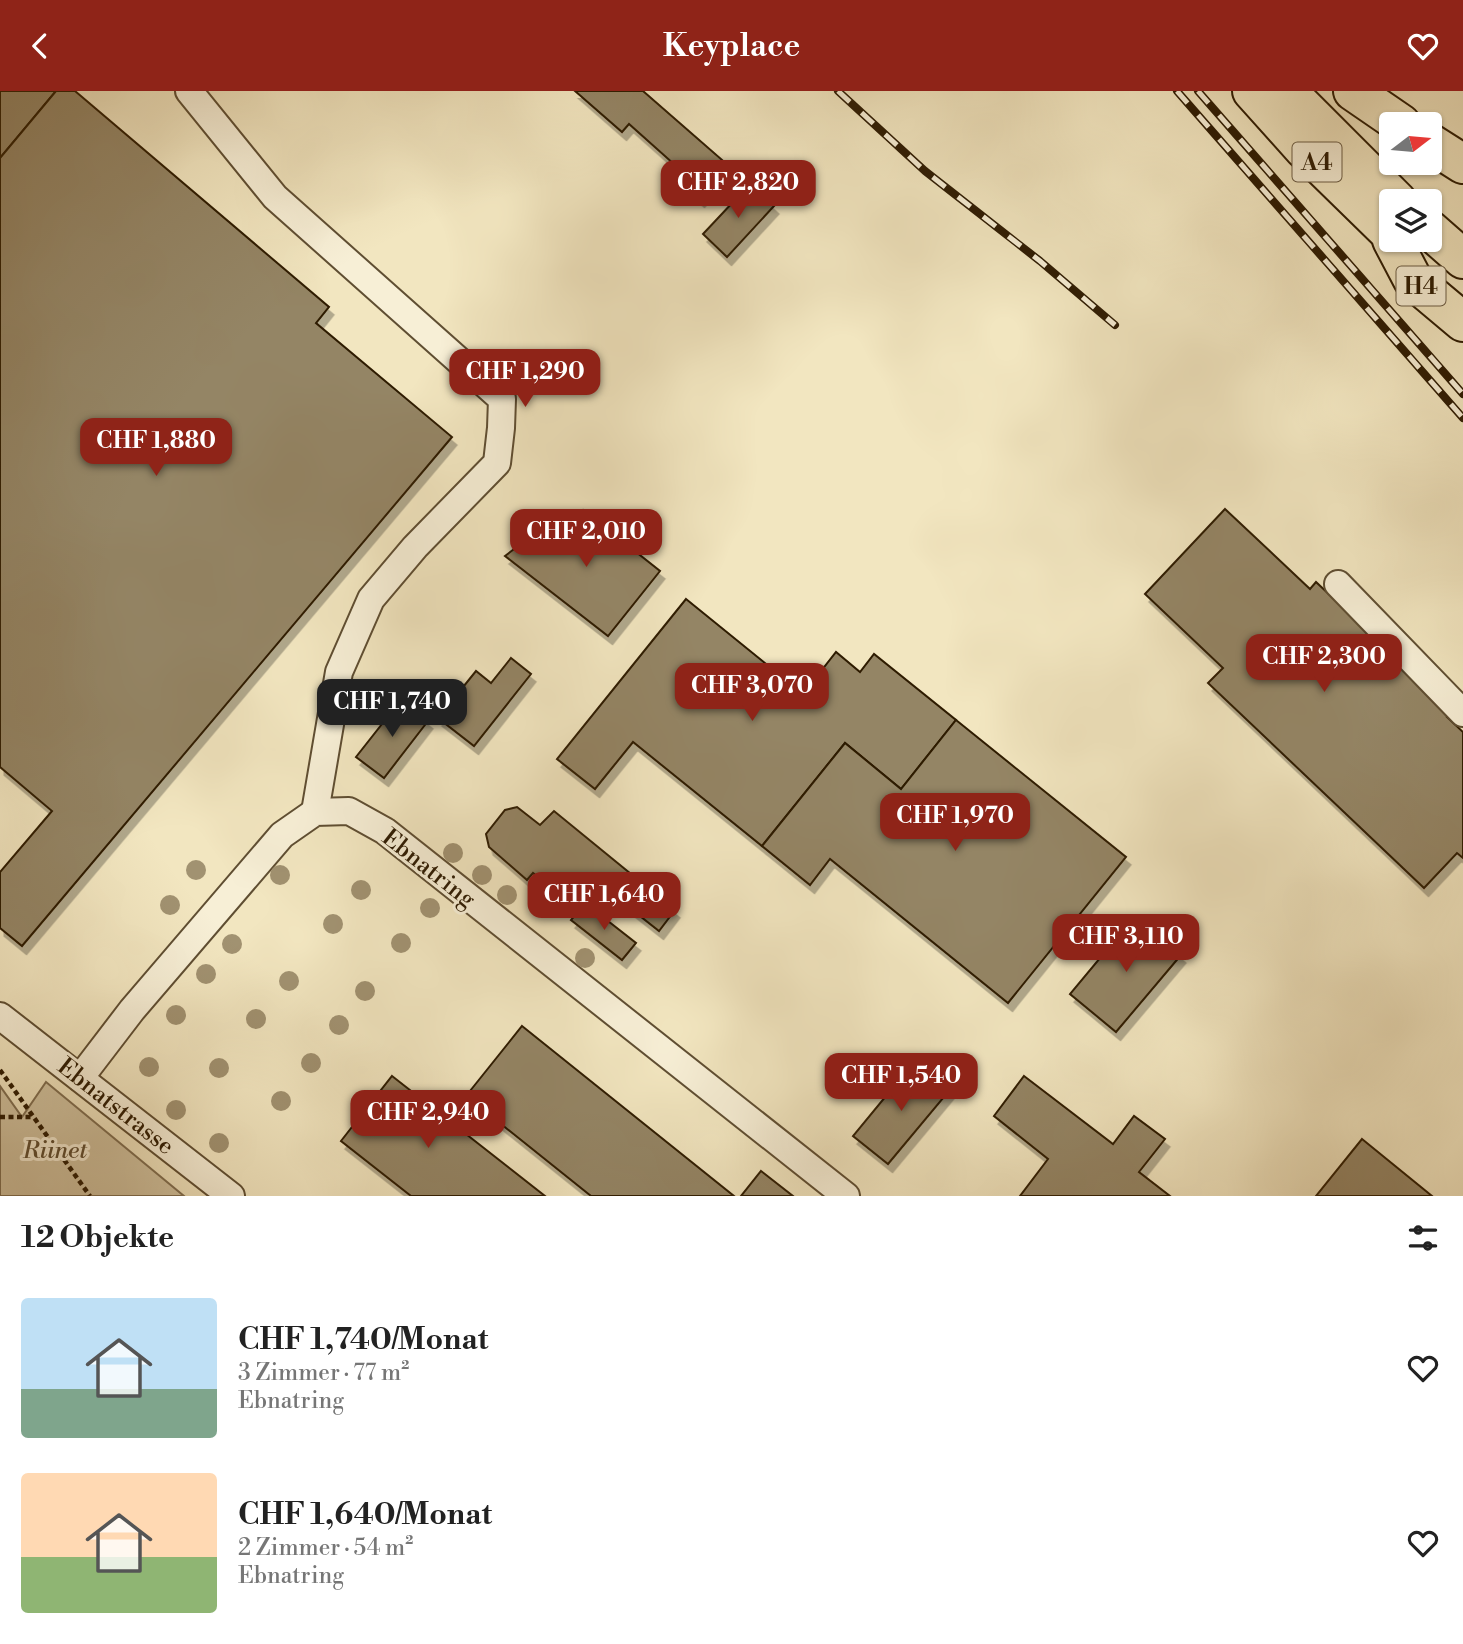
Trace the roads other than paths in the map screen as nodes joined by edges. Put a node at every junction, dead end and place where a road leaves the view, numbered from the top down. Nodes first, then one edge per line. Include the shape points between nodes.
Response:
1 (189, 91) edge
2 (1252, 91) edge
3 (1287, 91) edge
4 (1353, 91) edge
5 (1384, 112) edge
6 (1442, 151) edge
7 (1463, 164) edge
8 (1379, 214) edge
9 (1379, 219) edge
10 (1442, 241) edge
11 (1401, 252) edge
12 (1413, 252) edge
13 (1463, 259) edge
14 (1463, 301) edge
15 (1463, 322) edge
16 (1338, 584) dead end
17 (1463, 713) edge
18 (315, 812) junction
19 (0, 1016) edge
20 (80, 1078) junction
21 (231, 1196) edge
22 (846, 1196) edge

1 - 18 street via 275,197 502,399 497,463 415,547 366,611 339,673
2 - 9 highway, A4 via 1304,149
3 - 8 highway, A4
4 - 5 highway
6 - 7 highway
10 - 13 highway
11 - 15 highway, H4 via 1413,280
12 - 14 highway, A4
16 - 17 street
18 - 20 street via 282,835
18 - 22 street, Ebnatring via 349,811 385,831
19 - 20 street, Ebnatstrasse
20 - 21 street, Ebnatstrasse

